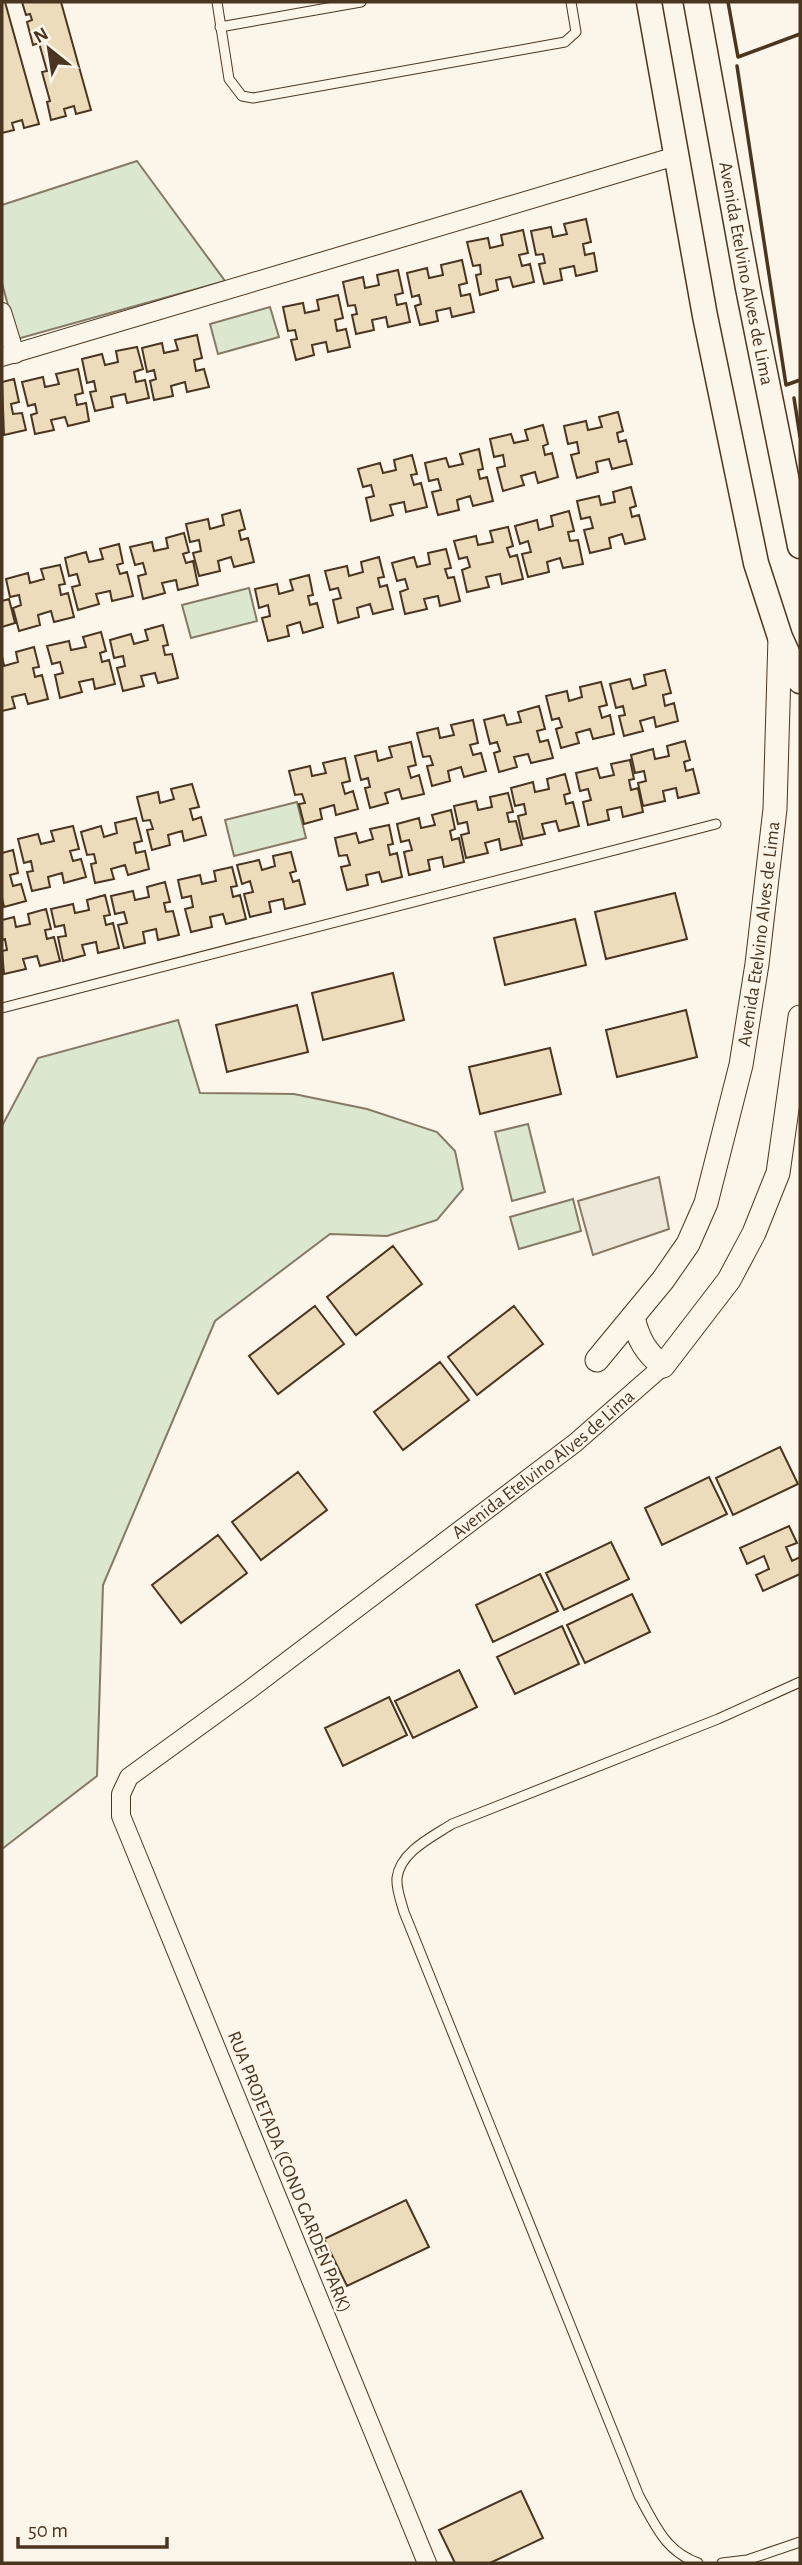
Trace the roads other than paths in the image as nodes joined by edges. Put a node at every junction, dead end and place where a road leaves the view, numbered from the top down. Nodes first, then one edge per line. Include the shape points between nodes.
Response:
1 (216, 2) edge
2 (361, 2) edge
3 (571, 2) edge
4 (649, 2) edge
5 (696, 2) edge
6 (220, 27) junction
7 (676, 156) junction
8 (2, 312) edge
9 (8, 356) edge
10 (800, 546) edge
11 (780, 637) junction
12 (800, 681) edge
13 (716, 824) dead end
14 (2, 1008) edge
15 (800, 1017) edge
16 (634, 1317) junction
17 (597, 1360) dead end
18 (663, 1366) junction
19 (800, 1682) edge
20 (121, 1794) joint
21 (800, 2542) edge
22 (427, 2563) edge
23 (698, 2563) edge
24 (722, 2563) edge

1 - 6 lane
2 - 6 lane
3 - 6 lane via 576,32 565,42 253,98 242,96 229,79
4 - 7 main road, Avenida Etelvino Alves de Lima
5 - 10 main road, Avenida Etelvino Alves de Lima
7 - 9 street
7 - 11 main road, Avenida Etelvino Alves de Lima via 756,563
8 - 9 street
11 - 12 main road, Avenida Etelvino Alves de Lima
11 - 16 street, Avenida Etelvino Alves de Lima via 775,809 741,1065 706,1203 688,1244
13 - 14 lane
15 - 18 street, Avenida Etelvino Alves de Lima via 778,1173 729,1280
16 - 17 street, Avenida Etelvino Alves de Lima
16 - 18 street via 642,1345
18 - 20 street, Avenida Etelvino Alves de Lima via 575,1443 129,1777
19 - 23 lane via 452,1824 400,1865 397,1881 404,1912 639,2496 679,2556
20 - 22 street, RUA PROJETADA (COND GARDEN PARK) via 121,1816
21 - 24 lane via 747,2560

